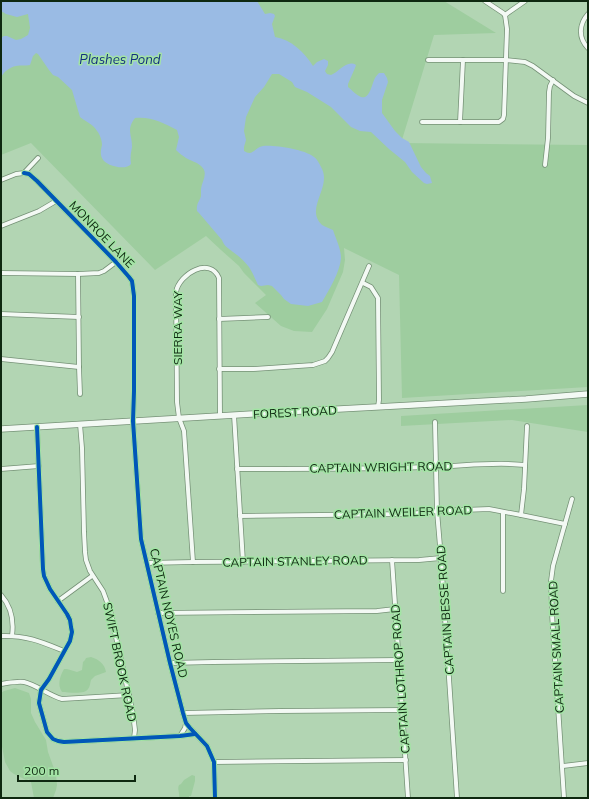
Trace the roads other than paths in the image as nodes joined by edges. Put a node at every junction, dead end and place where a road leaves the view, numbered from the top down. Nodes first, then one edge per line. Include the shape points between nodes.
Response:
1 (485, 1) edge
2 (525, 1) edge
3 (588, 14) edge
4 (505, 15) junction
5 (588, 48) edge
6 (428, 60) dead end
7 (463, 60) junction
8 (506, 60) junction
9 (553, 80) junction
10 (588, 103) edge
11 (422, 122) dead end
12 (460, 122) junction
13 (38, 158) dead end
14 (545, 165) dead end
15 (24, 173) junction
16 (1, 180) edge
17 (56, 201) junction
18 (1, 226) edge
19 (116, 262) junction
20 (369, 266) dead end
21 (1, 273) edge
22 (78, 274) junction
23 (363, 282) junction
24 (1, 314) edge
25 (79, 317) junction
26 (268, 317) dead end
27 (219, 319) junction
28 (1, 359) edge
29 (79, 367) junction
30 (220, 369) junction
31 (80, 394) dead end
32 (588, 394) edge
33 (378, 407) junction
34 (234, 415) junction
35 (220, 416) junction
36 (179, 418) junction
37 (133, 421) junction
38 (434, 422) dead end
39 (80, 424) junction
40 (527, 426) dead end
41 (38, 427) junction
42 (1, 429) edge
43 (525, 465) junction
44 (40, 466) junction
45 (435, 467) junction
46 (1, 469) edge
47 (237, 469) junction
48 (572, 499) dead end
49 (437, 511) junction
50 (503, 512) junction
51 (521, 515) junction
52 (240, 516) junction
53 (565, 524) junction
54 (442, 558) junction
55 (392, 560) junction
56 (192, 562) junction
57 (243, 562) junction
58 (147, 564) junction
59 (92, 576) junction
60 (503, 591) dead end
61 (1, 595) edge
62 (58, 601) junction
63 (396, 610) junction
64 (158, 613) junction
65 (1, 636) edge
66 (12, 636) junction
67 (64, 651) junction
68 (399, 660) junction
69 (170, 663) junction
70 (1, 684) edge
71 (41, 690) junction
72 (129, 695) junction
73 (402, 710) junction
74 (183, 713) junction
75 (186, 723) junction
76 (195, 734) junction
77 (180, 736) junction
78 (134, 738) junction
79 (406, 760) junction
80 (214, 762) junction
81 (588, 763) edge
82 (563, 766) junction
83 (215, 798) edge
84 (408, 798) edge
85 (457, 798) edge
86 (564, 798) edge

1 - 4 street
2 - 4 street
3 - 5 street via 583,21 581,33 582,40
4 - 8 street
6 - 7 street
7 - 8 street
7 - 12 street
8 - 9 street via 529,63
8 - 12 street via 503,119 499,122
9 - 10 street
9 - 14 street via 549,92
11 - 12 street
13 - 15 street
15 - 16 street
15 - 17 street, MONROE LANE via 31,176
17 - 18 street
17 - 19 street, MONROE LANE
19 - 22 street via 99,273
19 - 37 street, MONROE LANE via 132,282 134,296
20 - 23 street
21 - 22 street
22 - 25 street
23 - 30 street via 332,352 325,361 313,365
23 - 33 street via 371,287 378,298
24 - 25 street
25 - 29 street
26 - 27 street
27 - 30 street, SIERRA WAY
27 - 36 street, SIERRA WAY via 218,274 213,270 197,268 179,283 176,292
28 - 29 street
29 - 31 street
30 - 35 street, SIERRA WAY
32 - 33 main road, FOREST ROAD
33 - 34 main road, FOREST ROAD
34 - 35 main road, FOREST ROAD
34 - 47 street
35 - 36 main road, FOREST ROAD
36 - 37 main road, FOREST ROAD
36 - 56 street via 184,431
37 - 39 main road, FOREST ROAD
37 - 58 street, CAPTAIN NOYES ROAD via 142,540
38 - 45 street, CAPTAIN BESSE ROAD
39 - 41 main road, FOREST ROAD
39 - 59 street, SWIFT BROOK ROAD via 85,552
40 - 43 street
41 - 42 main road, FOREST ROAD
41 - 44 street
43 - 45 street, CAPTAIN WRIGHT ROAD
43 - 51 street
44 - 46 street
44 - 62 street via 43,569
45 - 47 street, CAPTAIN WRIGHT ROAD
45 - 49 street, CAPTAIN BESSE ROAD
47 - 52 street
48 - 53 street, CAPTAIN SMALL ROAD
49 - 50 street, CAPTAIN WEILER ROAD via 489,509
49 - 52 street, CAPTAIN WEILER ROAD via 410,514
49 - 54 street, CAPTAIN BESSE ROAD
50 - 51 street, CAPTAIN WEILER ROAD
50 - 60 street
51 - 53 street, CAPTAIN WEILER ROAD
52 - 57 street
53 - 82 street, CAPTAIN SMALL ROAD via 551,581
54 - 55 street, CAPTAIN STANLEY ROAD
54 - 85 street, CAPTAIN BESSE ROAD
55 - 57 street, CAPTAIN STANLEY ROAD
55 - 63 street, CAPTAIN LOTHROP ROAD
56 - 57 street, CAPTAIN STANLEY ROAD
56 - 58 street, CAPTAIN STANLEY ROAD
58 - 64 street, CAPTAIN NOYES ROAD
59 - 62 street
59 - 72 street, SWIFT BROOK ROAD via 103,591 110,610
61 - 66 street via 6,601 13,622
62 - 67 street via 72,627 70,641
63 - 64 street
63 - 68 street, CAPTAIN LOTHROP ROAD
64 - 69 street, CAPTAIN NOYES ROAD
65 - 66 street
66 - 67 street via 34,639
67 - 71 street
68 - 69 street
68 - 73 street, CAPTAIN LOTHROP ROAD
69 - 74 street, CAPTAIN NOYES ROAD
70 - 71 street via 24,682
71 - 72 street via 62,699
71 - 78 street via 39,704 47,732 58,741
72 - 78 street, SWIFT BROOK ROAD
73 - 74 street
73 - 79 street, CAPTAIN LOTHROP ROAD
74 - 75 street, CAPTAIN NOYES ROAD
75 - 76 street, CAPTAIN NOYES ROAD
75 - 77 street
76 - 77 street
76 - 80 street, CAPTAIN NOYES ROAD via 206,746
77 - 78 street
79 - 80 street
79 - 84 street, CAPTAIN LOTHROP ROAD
80 - 83 street, CAPTAIN NOYES ROAD
81 - 82 street
82 - 86 street, CAPTAIN SMALL ROAD

